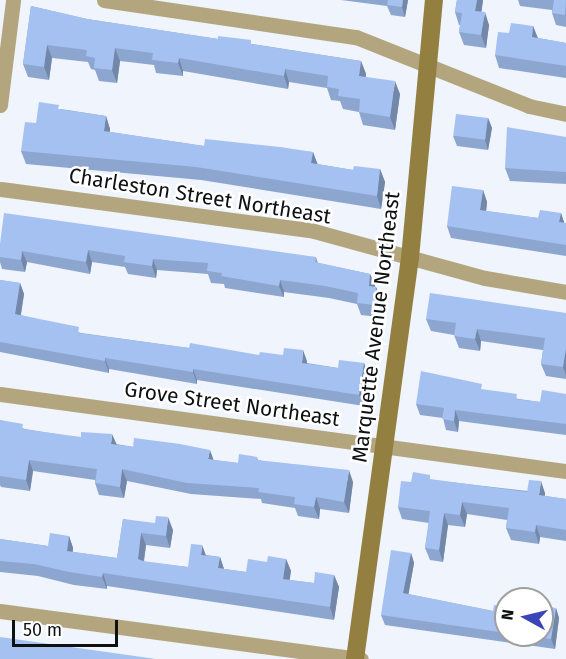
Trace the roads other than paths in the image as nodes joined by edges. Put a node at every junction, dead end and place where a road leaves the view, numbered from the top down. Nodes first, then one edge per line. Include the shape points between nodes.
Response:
1 (13, 0) edge
2 (104, 0) edge
3 (434, 0) edge
4 (428, 66) junction
5 (0, 105) edge
6 (566, 114) edge
7 (0, 183) edge
8 (0, 190) edge
9 (410, 258) junction
10 (566, 292) edge
11 (0, 394) edge
12 (385, 446) junction
13 (566, 471) edge
14 (0, 611) edge
15 (357, 659) edge

1 - 5 street
2 - 4 street via 356,37
3 - 4 street, Marquette Avenue Northeast
4 - 6 street via 529,106
4 - 9 street, Marquette Avenue Northeast
7 - 8 street
8 - 9 street, Charleston Street Northeast via 314,231
9 - 10 street, Charleston Street Northeast via 485,278
9 - 12 street, Marquette Avenue Northeast
11 - 12 street, Grove Street Northeast
12 - 13 street, Grove Street Northeast
12 - 15 street, Marquette Avenue Northeast
14 - 15 street

